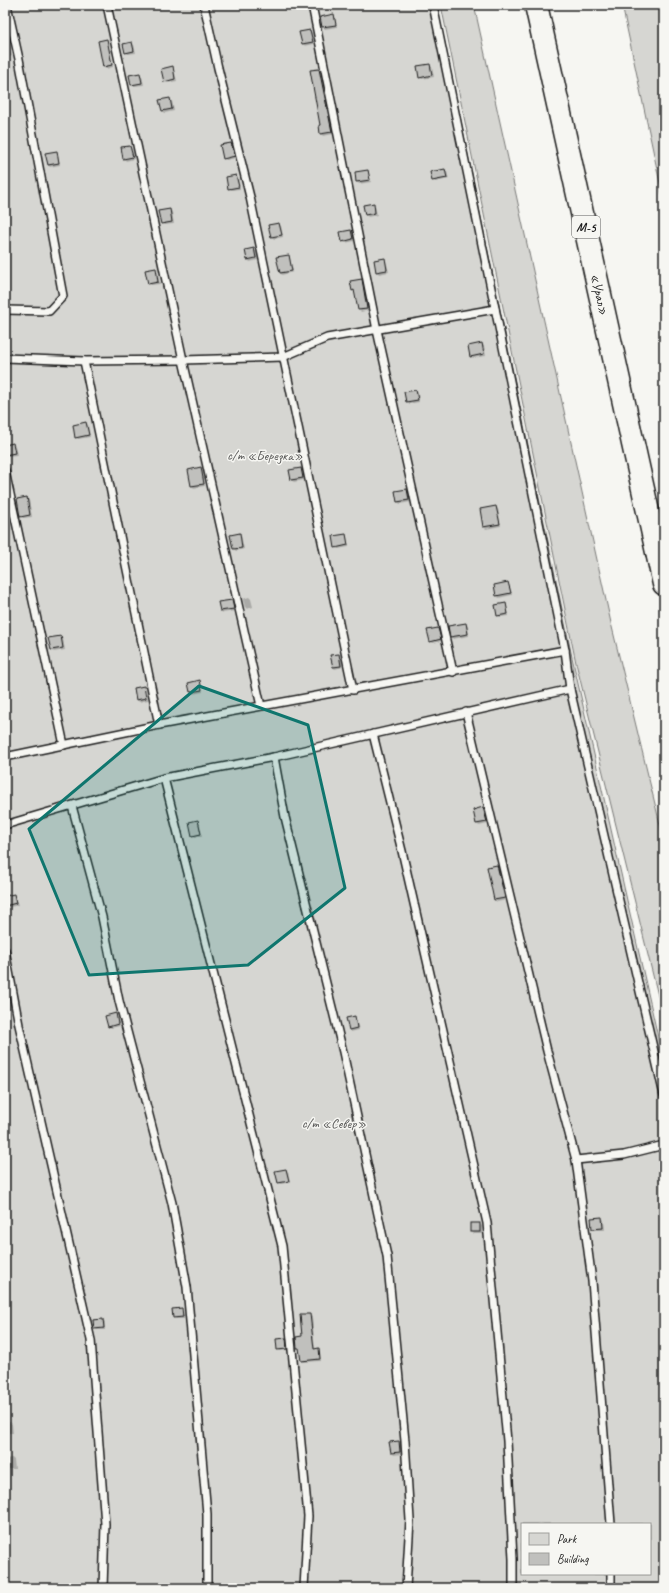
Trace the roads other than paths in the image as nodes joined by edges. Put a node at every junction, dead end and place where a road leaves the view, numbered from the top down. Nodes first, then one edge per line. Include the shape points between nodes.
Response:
1 (6, 5) edge
2 (107, 5) edge
3 (204, 5) edge
4 (312, 5) edge
5 (433, 5) edge
6 (536, 5) edge
7 (549, 5) edge
8 (495, 309) junction
9 (5, 310) edge
10 (377, 330) junction
11 (283, 357) junction
12 (5, 358) edge
13 (183, 360) junction
14 (84, 361) junction
15 (5, 472) edge
16 (664, 524) edge
17 (664, 584) edge
18 (565, 650) junction
19 (453, 672) junction
20 (570, 689) junction
21 (353, 690) junction
22 (261, 706) junction
23 (466, 712) junction
24 (159, 725) junction
25 (373, 734) junction
26 (64, 745) junction
27 (274, 756) junction
28 (5, 757) edge
29 (164, 778) junction
30 (72, 806) junction
31 (5, 825) edge
32 (5, 950) edge
33 (664, 1095) edge
34 (664, 1145) edge
35 (576, 1160) junction
36 (611, 1523) edge
37 (611, 1575) edge
38 (103, 1588) edge
39 (207, 1588) edge
40 (304, 1588) edge
41 (406, 1588) edge
42 (513, 1588) edge
43 (611, 1588) edge

1 - 9 lane via 20,59 63,296 49,311
2 - 13 lane
3 - 11 lane via 250,197
4 - 10 lane
5 - 8 lane
6 - 17 highway, «Урал» / М-5
7 - 16 highway, «Урал» / М-5
8 - 10 lane
8 - 18 lane
10 - 11 lane via 327,338
10 - 19 lane
11 - 13 lane
11 - 21 lane
12 - 14 lane
13 - 14 lane
13 - 22 lane
14 - 24 lane
15 - 26 lane
18 - 19 lane
18 - 20 lane
19 - 21 lane
20 - 23 lane
20 - 33 lane
21 - 22 lane
22 - 24 lane
23 - 25 lane
23 - 35 lane via 547,1051
24 - 26 lane
25 - 27 lane
25 - 42 lane via 487,1223 507,1441
26 - 28 lane
27 - 29 lane
27 - 41 lane via 284,817 343,1052 387,1256 410,1520
29 - 30 lane
29 - 40 lane via 282,1246 308,1516
30 - 31 lane
30 - 39 lane via 102,917 119,1001 172,1203 187,1287 207,1514
32 - 38 lane via 19,1025 91,1340 105,1524
34 - 35 lane via 624,1155
35 - 36 lane via 592,1281
37 - 43 lane

